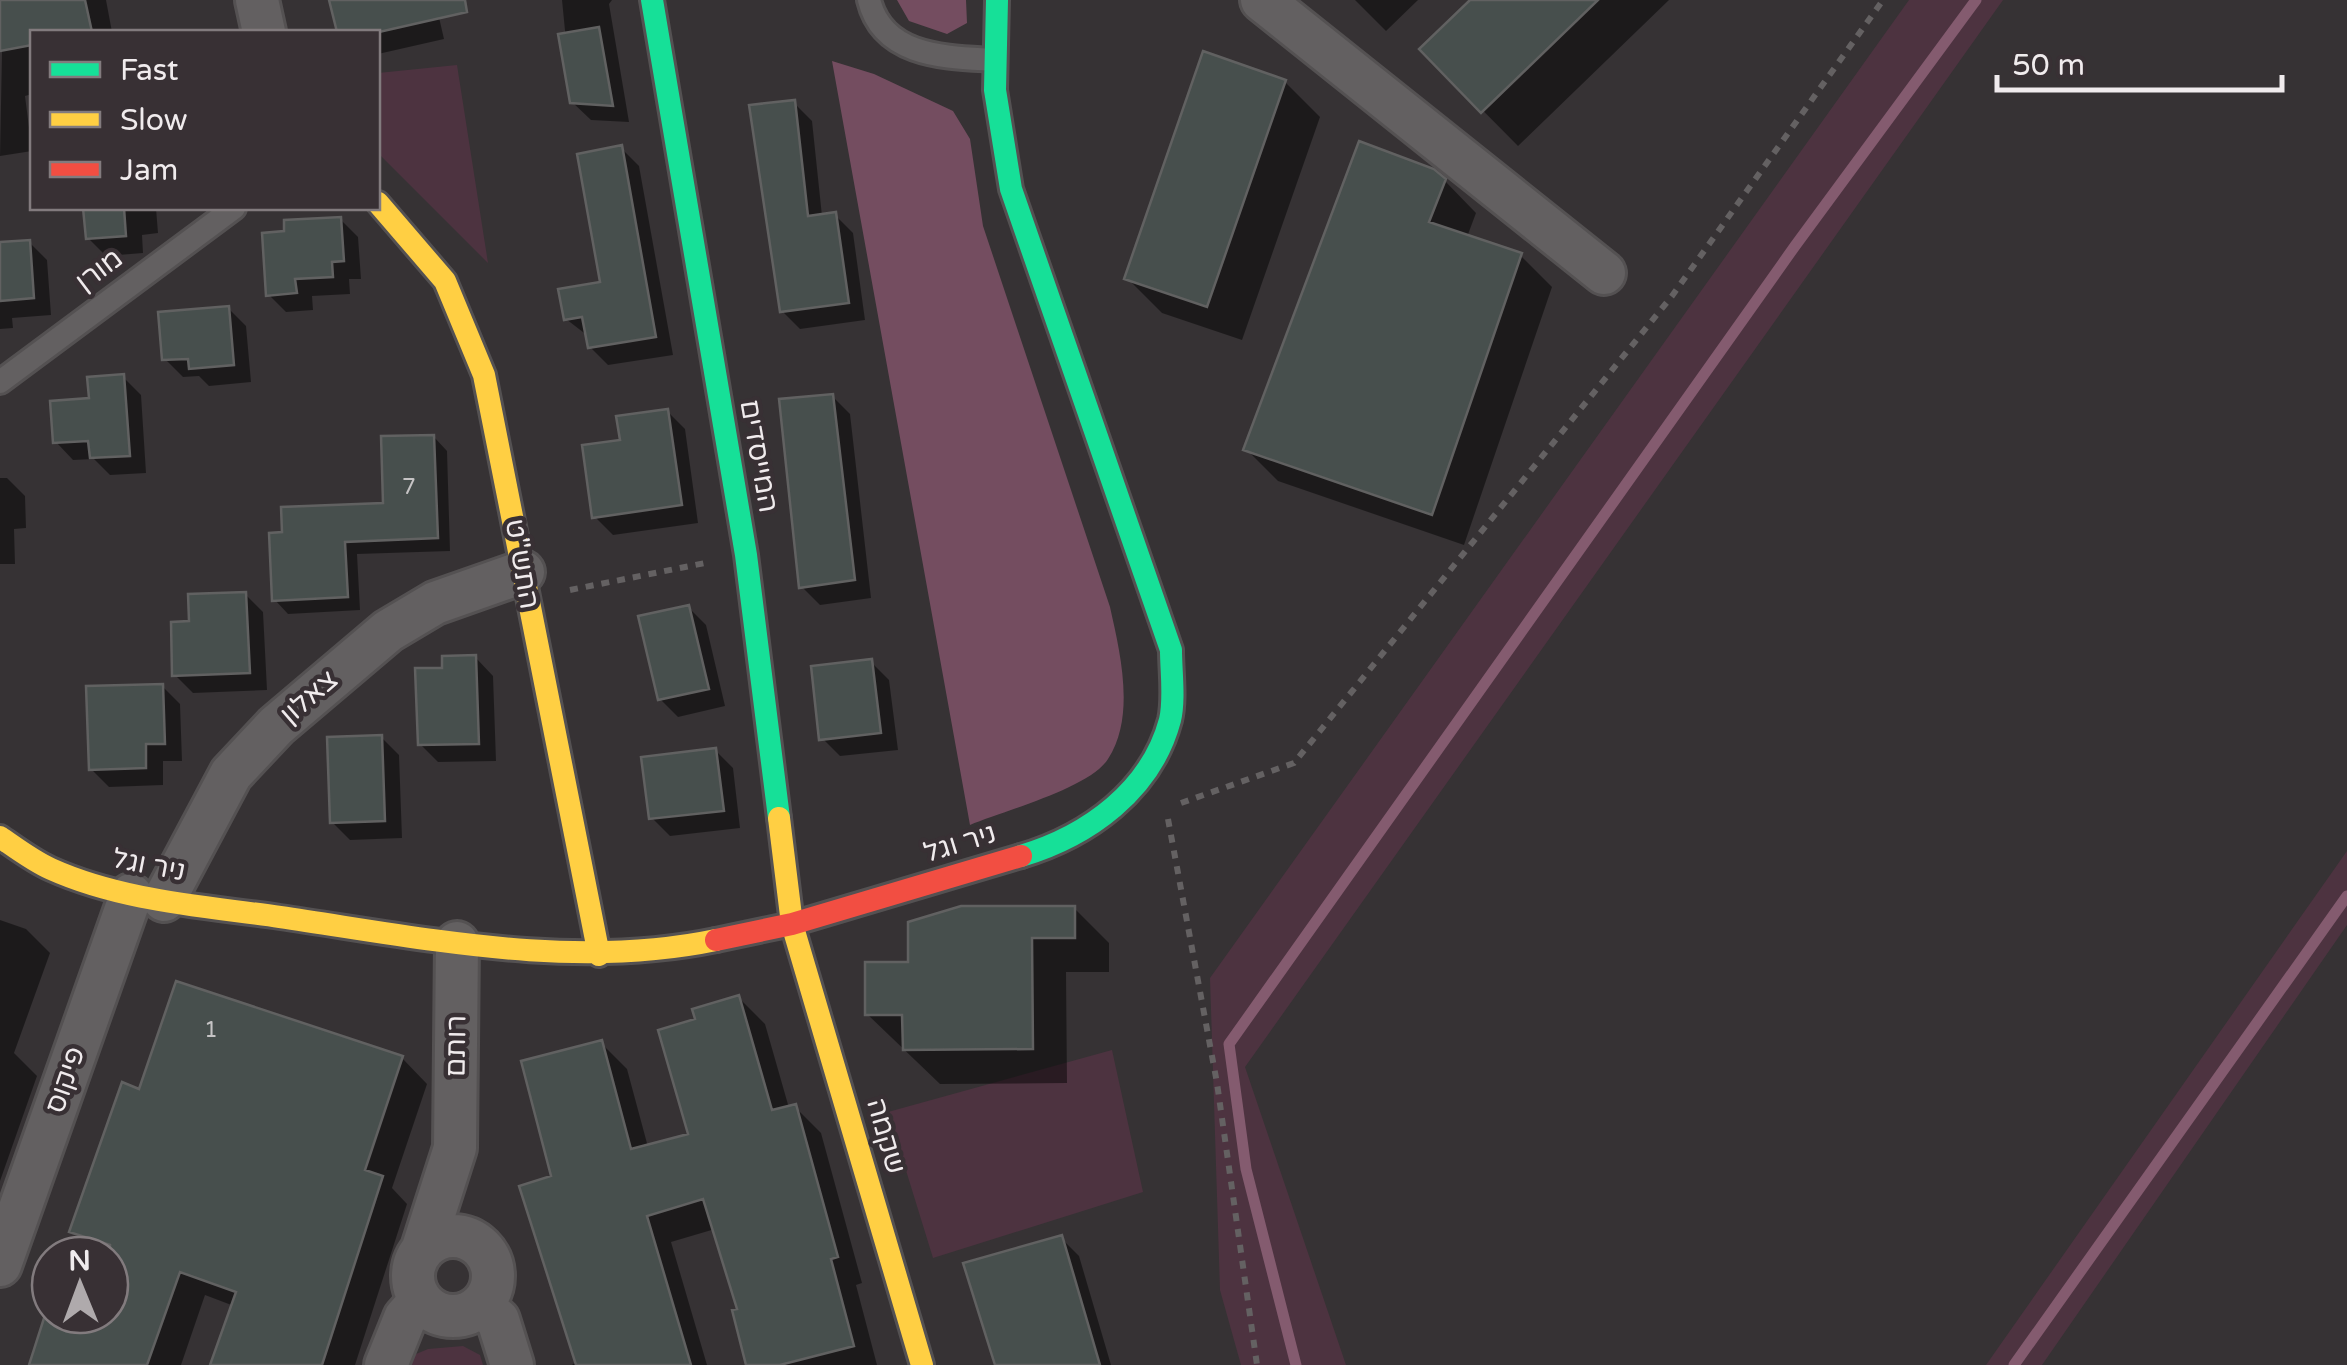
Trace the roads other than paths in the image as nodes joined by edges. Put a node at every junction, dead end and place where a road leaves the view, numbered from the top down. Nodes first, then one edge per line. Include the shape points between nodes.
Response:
1 (257, 0) edge
2 (652, 0) edge
3 (869, 0) edge
4 (1262, 0) edge
5 (996, 6) edge
6 (264, 30) edge
7 (995, 60) junction
8 (380, 205) edge
9 (231, 210) edge
10 (1604, 274) dead end
11 (0, 382) edge
12 (526, 585) junction
13 (0, 837) edge
14 (147, 897) junction
15 (792, 924) junction
16 (457, 943) junction
17 (600, 955) junction
18 (455, 1148) junction
19 (422, 1251) junction
20 (488, 1256) junction
21 (0, 1265) edge
22 (420, 1300) junction
23 (481, 1306) junction
24 (386, 1365) edge
25 (512, 1365) edge
26 (922, 1365) edge

1 - 6 street
2 - 15 street, המייסדים via 746,555
3 - 7 lane via 886,31 905,47 930,56
4 - 10 street
5 - 7 street, ניר וגל
7 - 15 street, ניר וגל via 1011,189 1158,604 1171,650 1171,716 1140,782 1085,829 1048,848
8 - 12 street, התש"ט via 446,277 466,314
9 - 11 lane, מורן
12 - 14 street, צאלון via 435,603 388,631 276,726 231,774
12 - 17 street, התש"ט
13 - 14 street, ניר וגל via 50,869
14 - 16 street, ניר וגל
14 - 21 street, פיקוס
15 - 17 street, ניר וגל via 654,953
15 - 26 street, שקמה
16 - 17 street, ניר וגל
16 - 18 street, רותם
18 - 19 street, רותם
18 - 20 street, רותם
19 - 20 street via 456,1236
19 - 22 street via 412,1276
20 - 23 street via 493,1283
22 - 23 street via 456,1317
22 - 24 street
23 - 25 street via 498,1320

